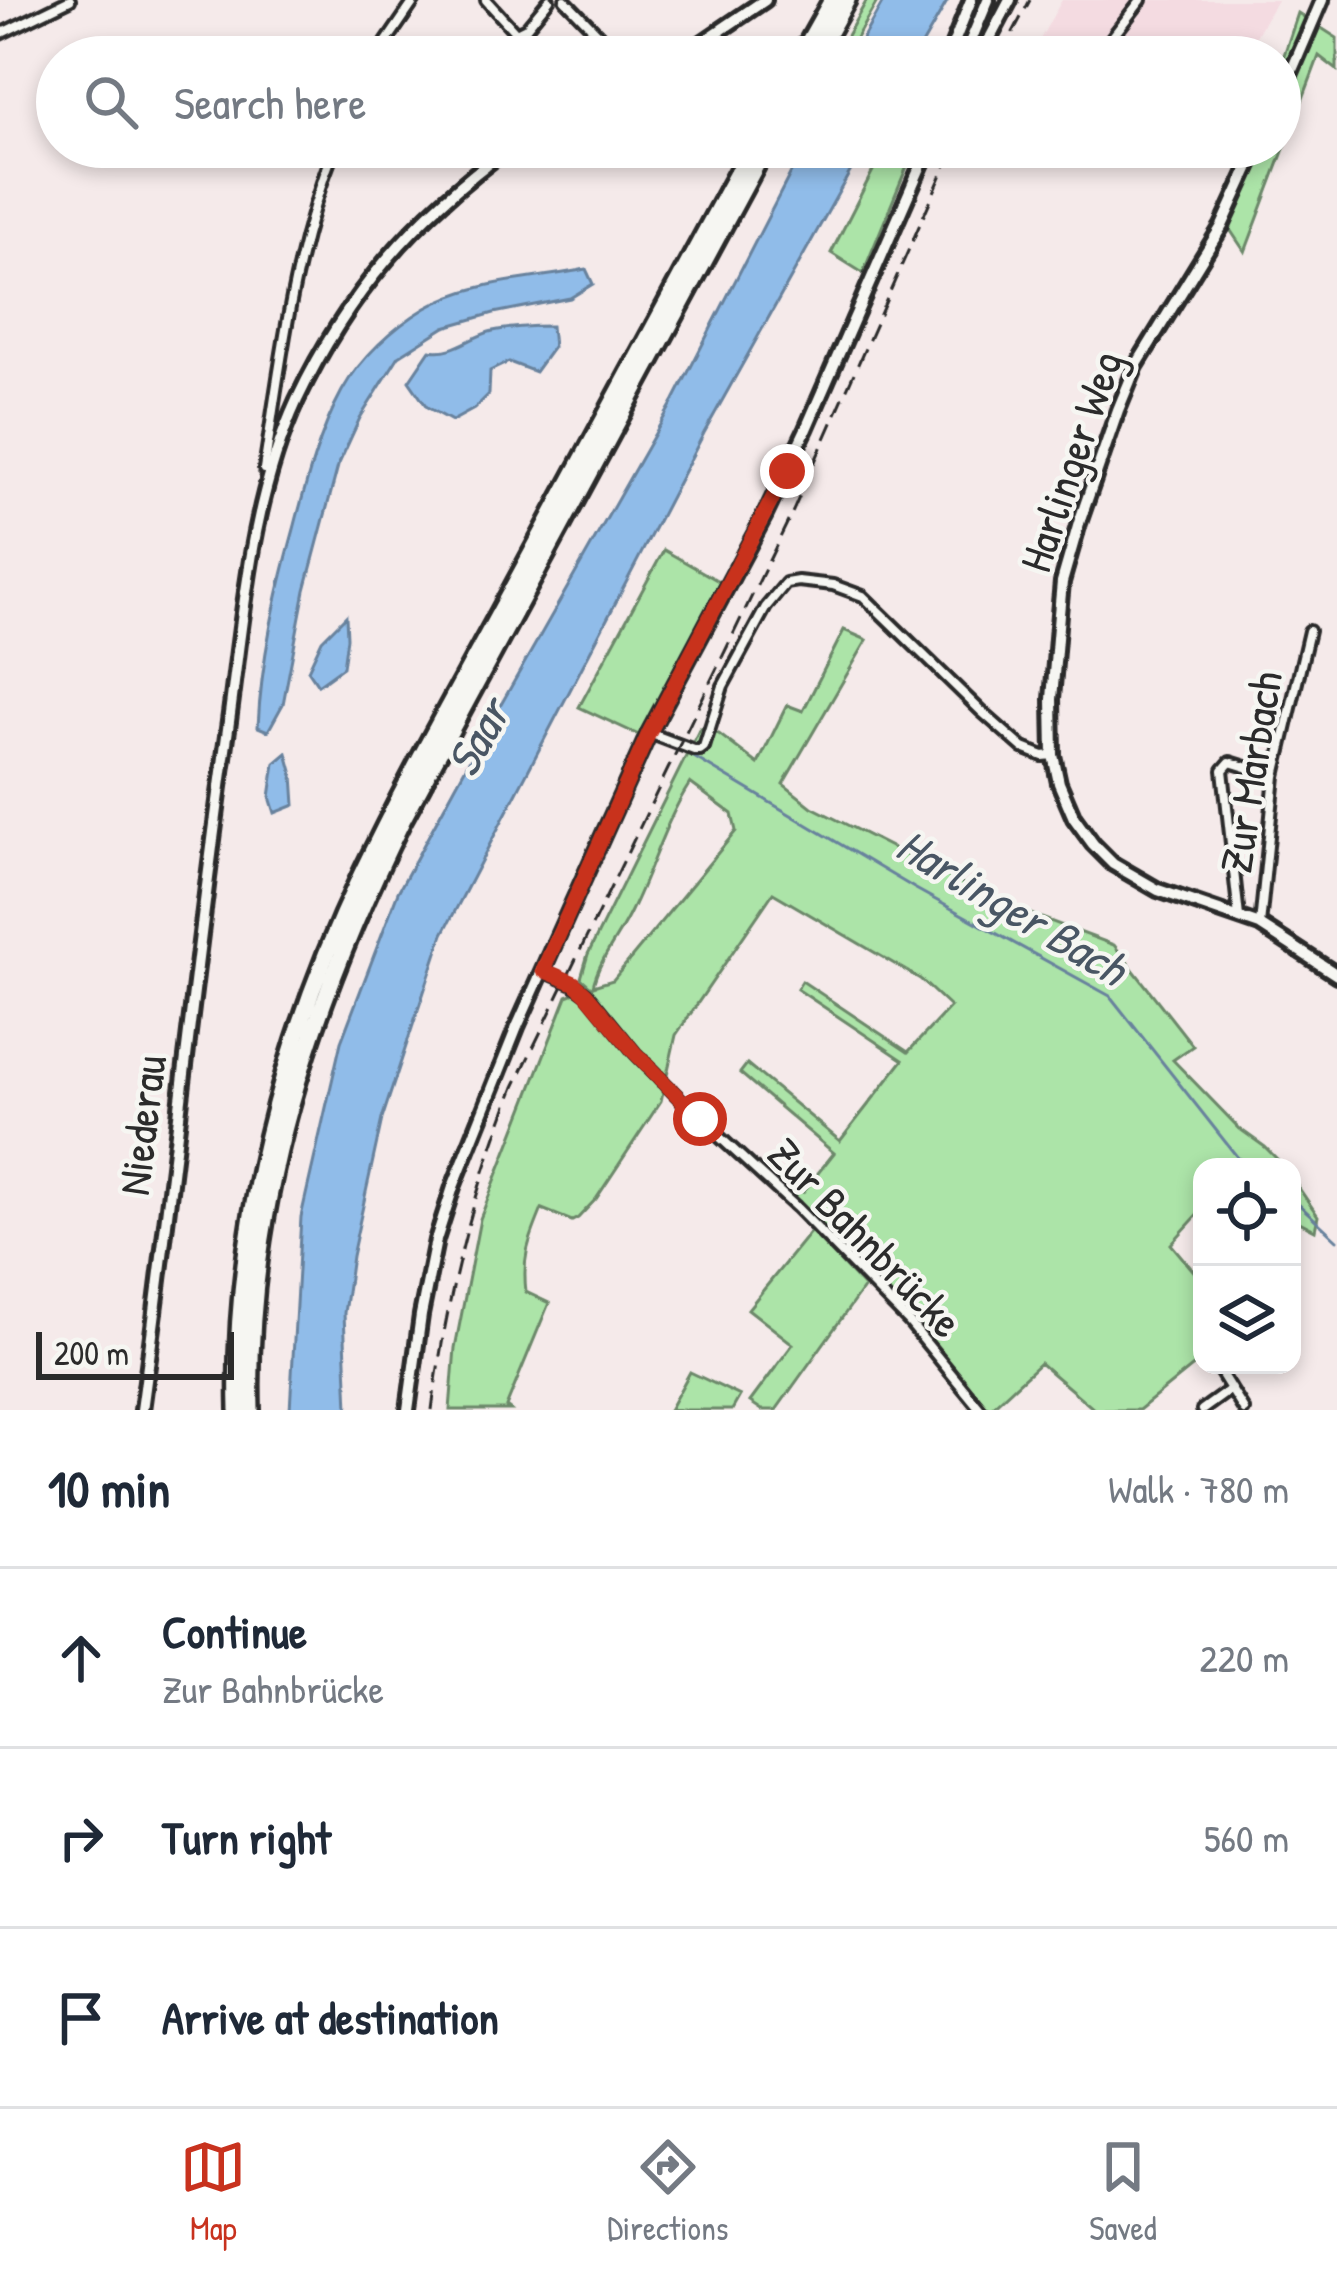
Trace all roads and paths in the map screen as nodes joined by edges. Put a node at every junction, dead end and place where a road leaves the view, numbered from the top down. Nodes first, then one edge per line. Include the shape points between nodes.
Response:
1 (70, 0) edge
2 (415, 0) edge
3 (486, 0) edge
4 (549, 0) edge
5 (565, 0) edge
6 (832, 0) edge
7 (847, 0) edge
8 (971, 0) edge
9 (988, 0) edge
10 (1010, 0) edge
11 (1142, 0) edge
12 (1322, 0) edge
13 (762, 3) edge
14 (0, 34) edge
15 (599, 35) dead end
16 (390, 36) edge
17 (714, 36) edge
18 (812, 36) edge
19 (827, 36) edge
20 (956, 36) edge
21 (973, 36) edge
22 (991, 36) edge
23 (1114, 36) edge
24 (1301, 49) edge
25 (328, 168) edge
26 (484, 168) edge
27 (740, 168) edge
28 (754, 168) edge
29 (920, 168) edge
30 (1248, 168) edge
31 (276, 393) junction
32 (297, 402) junction
33 (264, 469) dead end
34 (1309, 631) dead end
35 (444, 729) junction
36 (649, 733) junction
37 (430, 755) junction
38 (1053, 755) junction
39 (1276, 776) junction
40 (1239, 917) junction
41 (1260, 925) junction
42 (543, 970) junction
43 (1337, 975) edge
44 (1222, 1374) edge
45 (1231, 1389) junction
46 (142, 1410) edge
47 (238, 1410) edge
48 (251, 1410) edge
49 (408, 1410) edge
50 (981, 1410) edge
51 (1202, 1410) edge
52 (1244, 1410) edge

1 - 14 street
2 - 16 street
3 - 4 street via 517,32
5 - 15 street
6 - 18 highway
7 - 19 highway
8 - 20 main road
9 - 21 main road
10 - 22 main road
11 - 23 street
12 - 24 main road
13 - 17 main road
25 - 31 street via 301,249
26 - 32 main road, Niederau via 384,262
27 - 35 highway
28 - 35 highway
29 - 36 main road via 787,471
30 - 38 main road, Harlinger Weg via 1136,366 1087,500 1062,582
31 - 32 street
31 - 33 street
32 - 46 main road, Niederau via 260,513
34 - 39 street, Zur Marbach
35 - 37 highway
36 - 38 street via 704,747 724,686 766,607 786,583 798,581 863,596 1023,748
36 - 42 main road
37 - 47 highway via 359,877 283,1083 246,1252
37 - 48 highway via 349,933 296,1086 259,1255
38 - 40 main road, Harlinger Weg via 1068,807 1113,864 1158,890
39 - 40 street via 1237,763 1223,770
39 - 41 street, Zur Marbach
40 - 41 main road, Harlinger Weg
41 - 43 main road, Harlinger Weg
42 - 49 main road via 443,1218
42 - 50 street, Zur Bahnbrücke via 586,994 635,1053 909,1322
44 - 45 street
45 - 51 street
45 - 52 street

